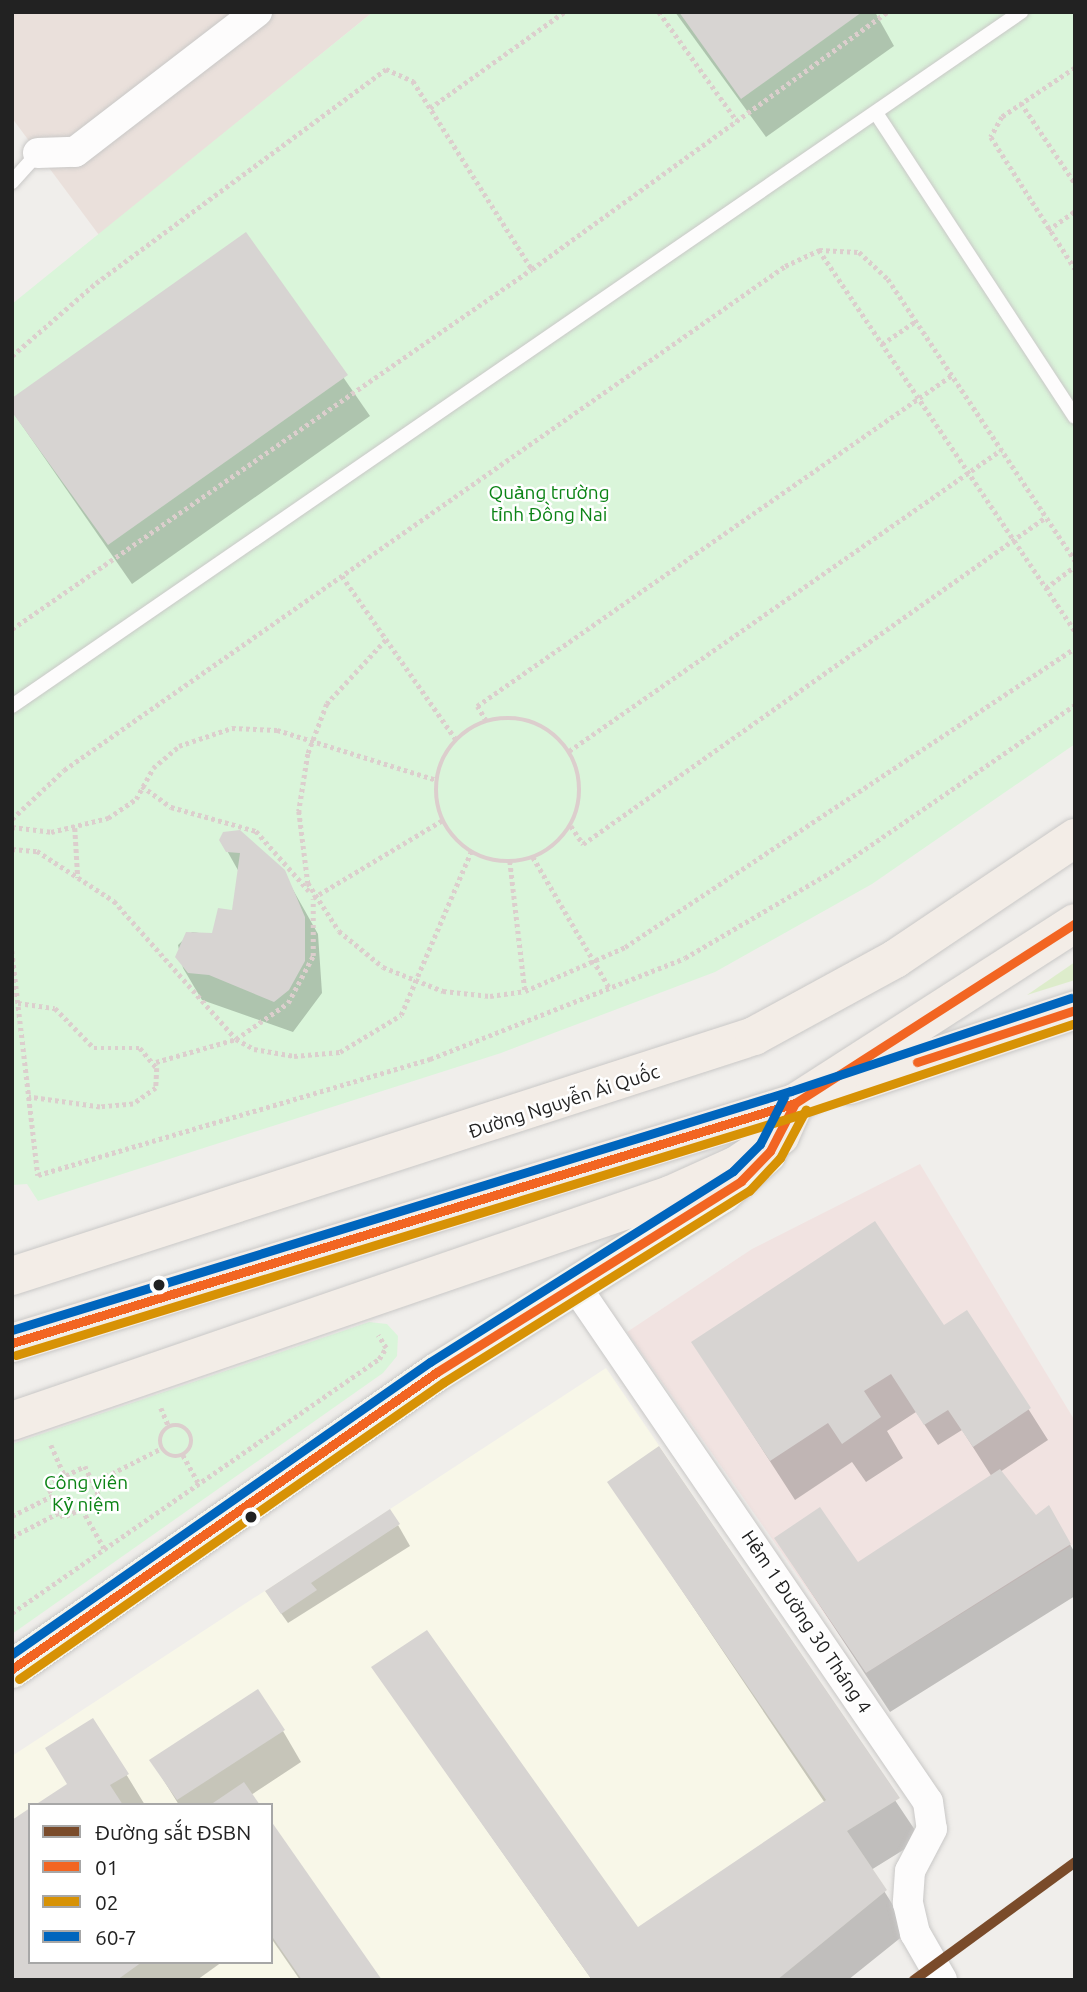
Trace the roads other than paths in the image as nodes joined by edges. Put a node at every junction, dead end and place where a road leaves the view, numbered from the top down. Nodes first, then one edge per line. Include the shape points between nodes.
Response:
1 (257, 12) edge
2 (1021, 12) edge
3 (876, 113) junction
4 (38, 153) joint
5 (12, 182) edge
6 (1075, 417) edge
7 (12, 706) edge
8 (1075, 838) edge
9 (1075, 923) edge
10 (1075, 1010) edge
11 (787, 1119) junction
12 (544, 1242) junction
13 (12, 1276) edge
14 (573, 1284) junction
15 (12, 1343) edge
16 (12, 1422) edge
17 (12, 1670) edge
18 (942, 1980) edge

1 - 4 street via 75,152
2 - 3 lane
3 - 6 lane
3 - 7 lane
4 - 5 lane
8 - 13 main road, Đường Nguyễn Ái Quốc via 895,959 754,1036
9 - 11 main road
10 - 11 main road
11 - 12 main road via 702,1182
11 - 14 main road via 741,1181
11 - 15 main road
12 - 14 main road
12 - 16 main road
14 - 17 main road
14 - 18 street, Hẻm 1 Đường 30 Tháng 4 via 928,1802 932,1829 910,1871 908,1903 915,1933

